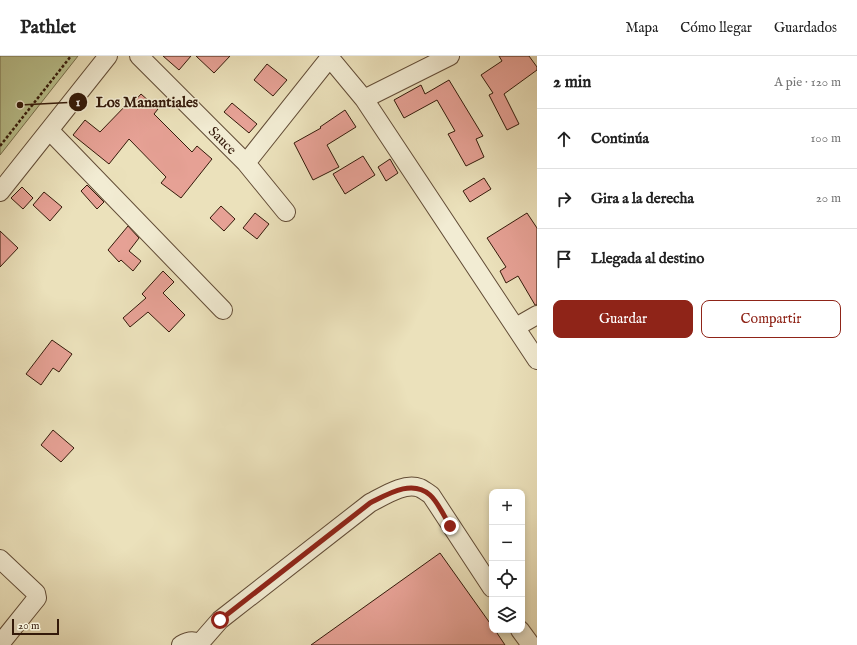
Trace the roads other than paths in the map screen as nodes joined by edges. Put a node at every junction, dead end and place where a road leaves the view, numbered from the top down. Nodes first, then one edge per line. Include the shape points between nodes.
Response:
1 (108, 56) edge
2 (139, 56) edge
3 (450, 56) edge
4 (331, 57) edge
5 (364, 99) junction
6 (50, 131) junction
7 (246, 163) junction
8 (0, 192) edge
9 (286, 212) dead end
10 (223, 310) dead end
11 (537, 315) edge
12 (516, 327) junction
13 (537, 360) edge
14 (0, 559) edge
15 (489, 583) edge
16 (522, 633) edge
17 (0, 644) edge
18 (181, 645) edge
19 (200, 645) edge
20 (530, 645) edge

1 - 6 street
2 - 7 street, Sauce
3 - 5 street
4 - 5 street
4 - 7 street
5 - 12 street
6 - 8 street
6 - 10 street
7 - 9 street, Sauce
11 - 12 street
12 - 13 street
14 - 17 street via 36,593 37,598
15 - 19 street via 431,495 420,488 407,488 370,503 220,620
16 - 20 street
18 - 19 street via 195,641

